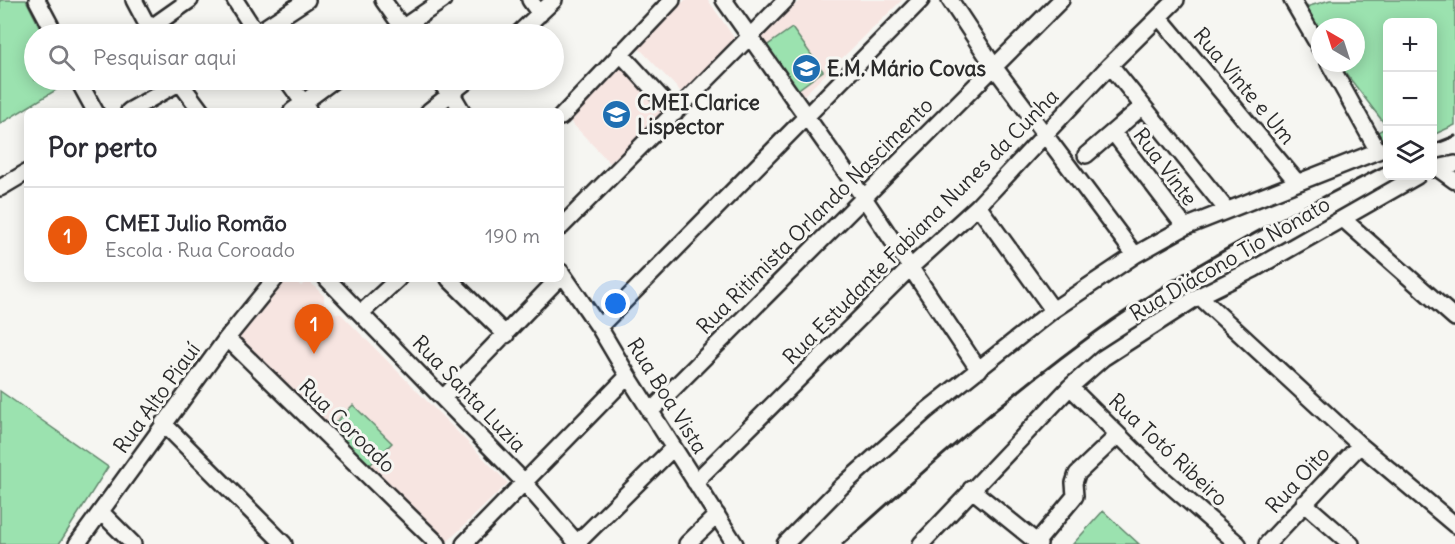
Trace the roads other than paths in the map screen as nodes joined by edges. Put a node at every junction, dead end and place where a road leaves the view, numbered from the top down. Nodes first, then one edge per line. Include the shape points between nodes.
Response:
1 (37, 0) edge
2 (134, 0) edge
3 (189, 0) edge
4 (235, 0) edge
5 (307, 0) edge
6 (383, 0) edge
7 (443, 0) edge
8 (530, 0) edge
9 (554, 0) edge
10 (672, 0) edge
11 (724, 0) edge
12 (786, 0) edge
13 (921, 0) edge
14 (950, 0) edge
15 (1061, 0) edge
16 (1176, 0) edge
17 (1292, 0) edge
18 (540, 14) junction
19 (1159, 17) junction
20 (50, 24) edge
21 (146, 24) edge
22 (160, 24) edge
23 (250, 24) edge
24 (271, 24) edge
25 (396, 24) edge
26 (412, 24) edge
27 (529, 24) edge
28 (1311, 33) edge
29 (749, 37) junction
30 (620, 53) junction
31 (1110, 65) junction
32 (995, 68) junction
33 (1334, 72) edge
34 (83, 90) edge
35 (164, 90) edge
36 (187, 90) edge
37 (292, 90) edge
38 (322, 90) edge
39 (447, 90) edge
40 (455, 90) edge
41 (450, 94) junction
42 (1143, 106) junction
43 (93, 108) edge
44 (134, 108) edge
45 (199, 108) edge
46 (301, 108) edge
47 (433, 108) edge
48 (460, 108) edge
49 (675, 113) junction
50 (564, 114) edge
51 (807, 116) junction
52 (1113, 132) junction
53 (1045, 135) junction
54 (1383, 153) edge
55 (1086, 155) dead end
56 (1455, 164) edge
57 (1437, 168) edge
58 (1437, 170) edge
59 (24, 174) edge
60 (1410, 180) edge
61 (1455, 181) edge
62 (1297, 182) junction
63 (0, 188) edge
64 (864, 198) junction
65 (978, 206) junction
66 (1226, 209) junction
67 (1343, 219) junction
68 (564, 224) edge
69 (1185, 227) junction
70 (1136, 255) junction
71 (911, 267) junction
72 (564, 279) edge
73 (273, 282) edge
74 (330, 282) edge
75 (395, 282) edge
76 (452, 282) edge
77 (555, 282) edge
78 (1199, 296) junction
79 (1053, 310) junction
80 (361, 313) junction
81 (1455, 318) edge
82 (599, 327) junction
83 (506, 335) junction
84 (227, 338) junction
85 (979, 370) junction
86 (628, 376) junction
87 (1070, 387) junction
88 (444, 397) junction
89 (650, 412) junction
90 (163, 423) junction
91 (1118, 435) junction
92 (1360, 445) junction
93 (673, 448) junction
94 (524, 482) junction
95 (695, 482) junction
96 (971, 489) junction
97 (1304, 503) junction
98 (101, 512) junction
99 (717, 515) junction
100 (1455, 525) edge
101 (576, 543) edge
102 (1037, 543) edge
103 (77, 544) edge
104 (134, 544) edge
105 (284, 544) edge
106 (438, 544) edge
107 (464, 544) edge
108 (687, 544) edge
109 (735, 544) edge
110 (785, 544) edge
111 (921, 544) edge
112 (1238, 544) edge
113 (1267, 544) edge
114 (1351, 544) edge

1 - 20 street
2 - 21 street
3 - 22 street
4 - 23 street
5 - 24 street
6 - 25 street
7 - 26 street
8 - 18 street
9 - 18 street
10 - 30 street
11 - 29 street
12 - 29 street
13 - 51 street
14 - 32 street
15 - 32 street, Rua Ritimista Orlando Nascimento
16 - 19 street, Rua Estudante Fabiana Nunes da Cunha
17 - 28 street
18 - 27 street
19 - 31 street, Rua Estudante Fabiana Nunes da Cunha
19 - 62 street, Rua Vinte e Um
29 - 49 street
29 - 51 street
30 - 49 street
30 - 50 street
31 - 42 street
31 - 53 street, Rua Estudante Fabiana Nunes da Cunha
32 - 53 street
32 - 64 street, Rua Ritimista Orlando Nascimento
33 - 54 street
34 - 43 street
35 - 44 street
36 - 45 street
37 - 46 street
38 - 46 street
39 - 41 street
40 - 41 street
41 - 47 street
41 - 48 street
42 - 52 street
42 - 66 street
49 - 68 street
51 - 64 street
51 - 82 street
52 - 55 street
52 - 69 street, Rua Vinte
53 - 65 street, Rua Estudante Fabiana Nunes da Cunha
53 - 70 street
54 - 62 street
56 - 57 street
58 - 61 street
59 - 63 street
60 - 67 street, Rua Diácono Tio Nonato
62 - 66 street
64 - 71 street
64 - 89 street, Rua Ritimista Orlando Nascimento
65 - 71 street, Rua Estudante Fabiana Nunes da Cunha
65 - 79 street
66 - 69 street
67 - 78 street, Rua Diácono Tio Nonato
67 - 81 street
69 - 70 street
70 - 79 street
71 - 85 street
71 - 95 street, Rua Estudante Fabiana Nunes da Cunha
72 - 82 street, Rua Boa Vista
73 - 84 street, Rua Alto Piauí
74 - 80 street, Rua Santa Luzia
75 - 80 street
76 - 83 street
77 - 83 street
78 - 87 street, Rua Diácono Tio Nonato via 1103,358
78 - 92 street
79 - 85 street
80 - 88 street, Rua Santa Luzia
82 - 86 street, Rua Boa Vista
83 - 88 street
84 - 90 street, Rua Alto Piauí
84 - 106 street, Rua Coroado
85 - 110 street via 926,411 841,487
86 - 89 street, Rua Boa Vista
86 - 94 street
87 - 91 street, Rua Totó Ribeiro
87 - 96 street, Rua Diácono Tio Nonato
88 - 94 street, Rua Santa Luzia
89 - 93 street, Rua Boa Vista
90 - 98 street, Rua Alto Piauí
90 - 105 street
91 - 102 street via 1077,474 1074,498
91 - 112 street, Rua Totó Ribeiro
92 - 97 street, Rua Oito
92 - 100 street
93 - 95 street, Rua Boa Vista
93 - 101 street
94 - 101 street, Rua Santa Luzia
94 - 107 street
95 - 99 street, Rua Boa Vista
96 - 102 street
96 - 111 street, Rua Diácono Tio Nonato
97 - 113 street, Rua Oito
97 - 114 street
98 - 103 street, Rua Alto Piauí
98 - 104 street
99 - 108 street
99 - 109 street, Rua Boa Vista

